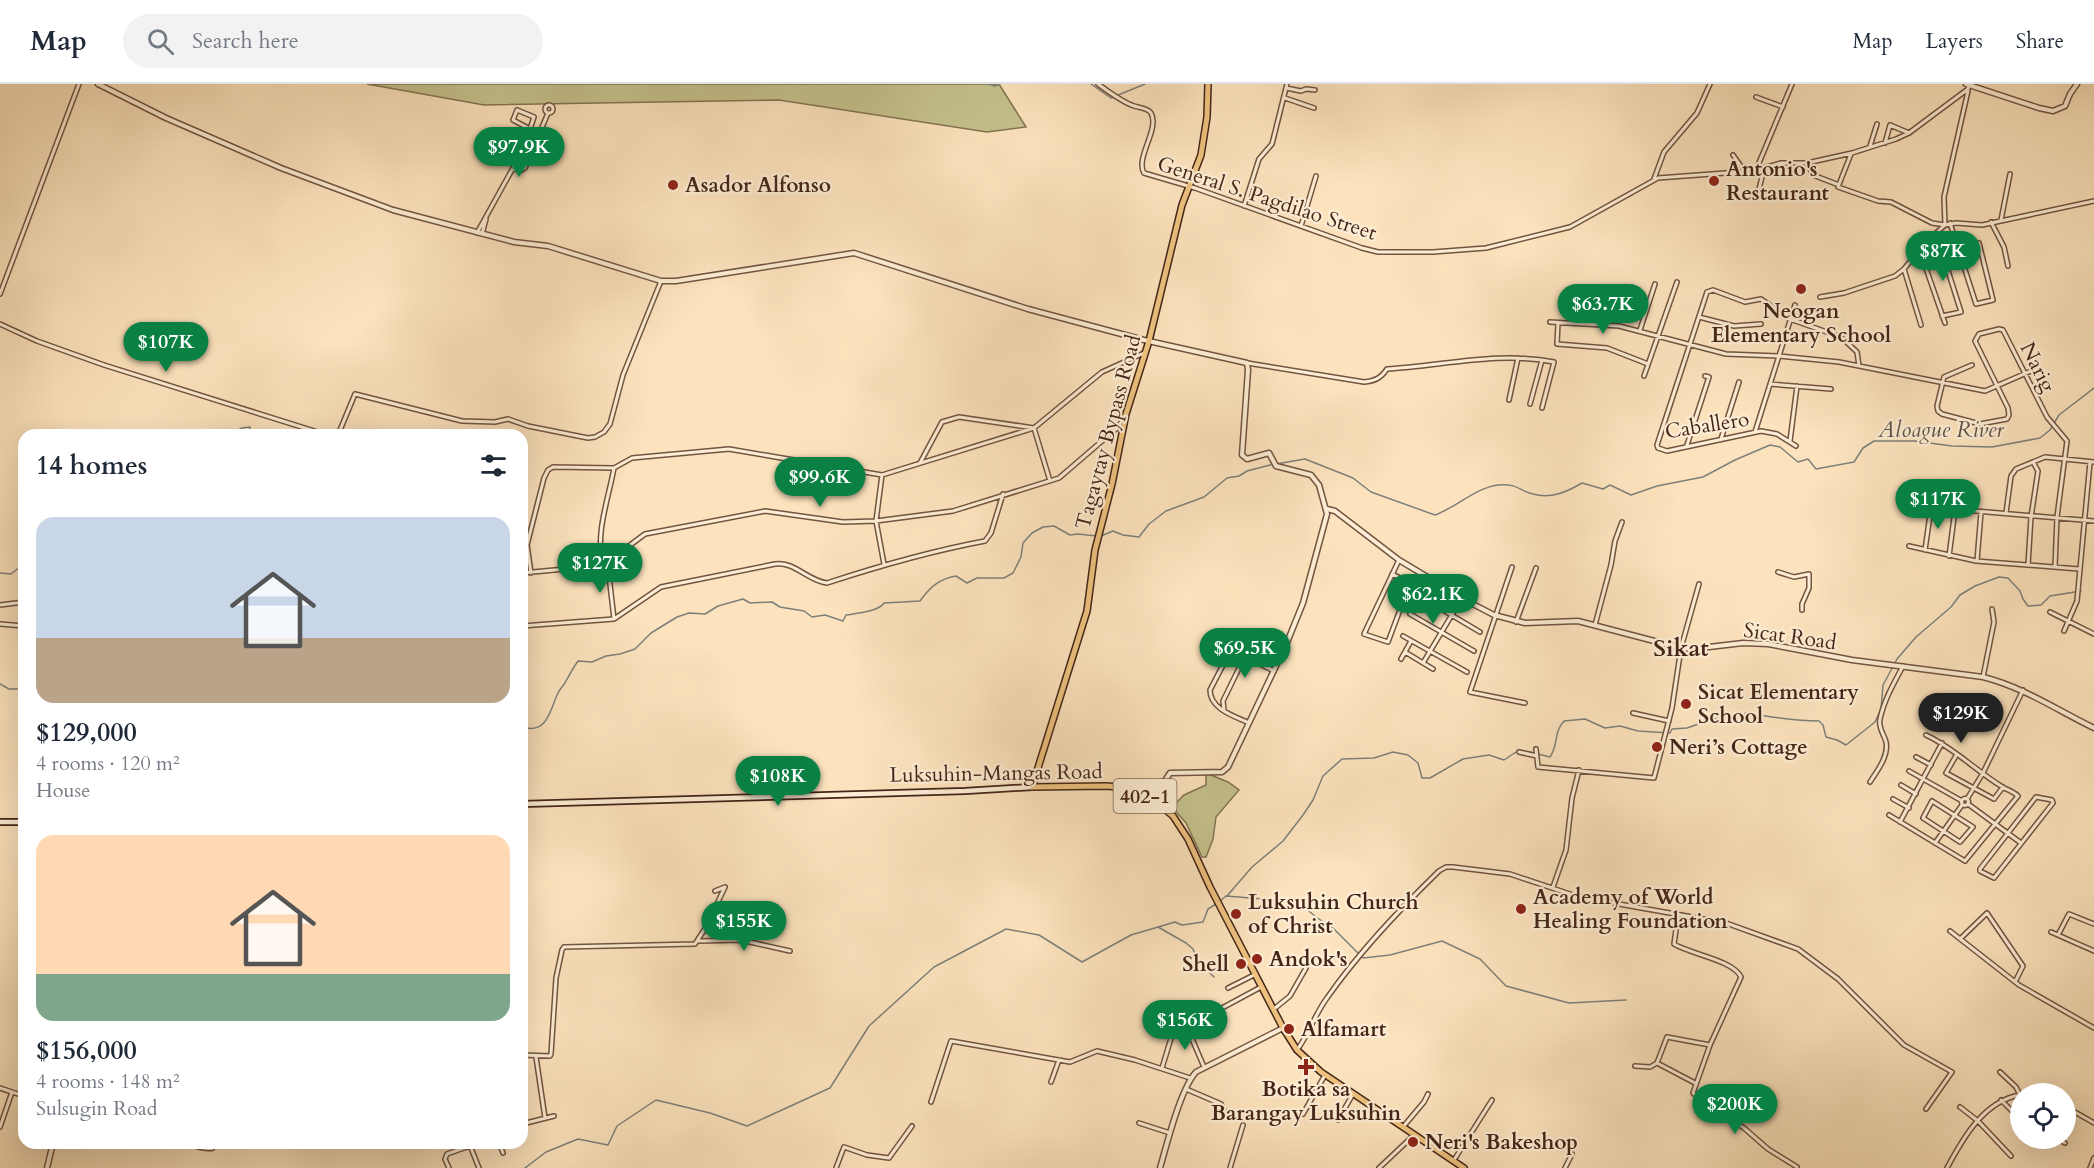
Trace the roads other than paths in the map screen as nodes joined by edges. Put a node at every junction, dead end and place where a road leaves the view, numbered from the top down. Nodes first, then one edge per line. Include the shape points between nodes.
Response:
1 (79, 84) edge
2 (98, 84) edge
3 (1098, 84) edge
4 (1208, 84) edge
5 (1710, 84) edge
6 (1792, 84) edge
7 (2077, 84) edge
8 (1287, 86) edge
9 (1968, 86) edge
10 (1315, 90) dead end
11 (1756, 97) dead end
12 (1285, 98) junction
13 (1783, 107) junction
14 (1314, 108) dead end
15 (548, 113) dead end
16 (533, 123) junction
17 (1877, 124) dead end
18 (542, 126) junction
19 (530, 129) junction
20 (1909, 133) junction
21 (1885, 142) junction
22 (1870, 146) junction
23 (1852, 153) junction
24 (1733, 155) dead end
25 (1807, 163) junction
26 (513, 168) junction
27 (1764, 169) junction
28 (1756, 170) junction
29 (1745, 172) junction
30 (2010, 174) dead end
31 (1316, 176) dead end
32 (1654, 179) junction
33 (1839, 185) junction
34 (1189, 187) junction
35 (1758, 193) dead end
36 (2094, 201) edge
37 (1244, 206) junction
38 (2001, 220) junction
39 (1991, 222) junction
40 (1950, 224) junction
41 (1945, 225) junction
42 (1301, 226) junction
43 (480, 233) junction
44 (1920, 250) junction
45 (1958, 250) junction
46 (1925, 261) junction
47 (2008, 266) dead end
48 (1904, 269) junction
49 (661, 281) junction
50 (1677, 282) dead end
51 (1655, 284) dead end
52 (0, 294) edge
53 (1820, 297) dead end
54 (1795, 304) dead end
55 (1942, 316) junction
56 (1699, 317) junction
57 (1790, 319) junction
58 (1550, 322) dead end
59 (1560, 322) junction
60 (1945, 323) dead end
61 (0, 324) edge
62 (1761, 324) dead end
63 (1920, 325) dead end
64 (1640, 330) junction
65 (1659, 335) junction
66 (1149, 341) junction
67 (1690, 345) junction
68 (1146, 352) junction
69 (1779, 356) junction
70 (1519, 358) junction
71 (1542, 360) junction
72 (1247, 363) junction
73 (1648, 364) junction
74 (1972, 365) dead end
75 (1859, 366) junction
76 (2038, 368) dead end
77 (2024, 374) junction
78 (1644, 376) dead end
79 (1706, 376) dead end
80 (1739, 382) dead end
81 (1942, 383) junction
82 (1770, 384) junction
83 (1797, 386) junction
84 (1997, 386) junction
85 (1831, 389) dead end
86 (1509, 400) dead end
87 (1530, 404) dead end
88 (1542, 408) dead end
89 (1126, 414) junction
90 (1034, 428) junction
91 (308, 429) edge
92 (340, 429) edge
93 (1755, 432) junction
94 (1721, 439) junction
95 (1790, 441) junction
96 (1687, 446) junction
97 (1796, 446) dead end
98 (2064, 459) junction
99 (2033, 462) junction
100 (2092, 462) edge
101 (920, 463) junction
102 (615, 468) junction
103 (882, 475) junction
104 (1050, 481) junction
105 (1003, 494) junction
106 (1917, 506) dead end
107 (1931, 507) junction
108 (1327, 509) junction
109 (1955, 510) junction
110 (1981, 512) junction
111 (2006, 514) junction
112 (2031, 517) junction
113 (2057, 518) junction
114 (2084, 519) junction
115 (876, 521) junction
116 (2094, 521) edge
117 (1622, 522) dead end
118 (528, 541) edge
119 (1909, 546) dead end
120 (1925, 550) junction
121 (528, 552) edge
122 (1949, 556) junction
123 (1399, 560) junction
124 (1977, 561) junction
125 (604, 563) junction
126 (884, 564) junction
127 (2028, 565) junction
128 (1512, 567) dead end
129 (2055, 567) junction
130 (1536, 568) dead end
131 (2079, 569) junction
132 (1778, 572) dead end
133 (531, 573) joint
134 (1392, 574) junction
135 (1699, 584) dead end
136 (1416, 594) dead end
137 (1462, 598) junction
138 (18, 603) edge
139 (0, 605) edge
140 (1992, 609) dead end
141 (1802, 610) dead end
142 (2050, 612) dead end
143 (1410, 614) dead end
144 (1494, 615) junction
145 (1451, 616) junction
146 (614, 619) junction
147 (2069, 621) junction
148 (1516, 622) junction
149 (0, 624) edge
150 (1595, 624) junction
151 (18, 626) edge
152 (528, 626) edge
153 (2064, 631) dead end
154 (1441, 632) junction
155 (1480, 632) dead end
156 (2094, 634) edge
157 (1403, 636) dead end
158 (1411, 641) junction
159 (1233, 646) dead end
160 (1681, 648) junction
161 (1430, 651) junction
162 (1474, 651) dead end
163 (1405, 652) junction
164 (1401, 659) dead end
165 (1423, 663) junction
166 (1903, 666) junction
167 (1433, 669) dead end
168 (1274, 671) junction
169 (1467, 672) dead end
170 (1983, 677) junction
171 (2023, 690) junction
172 (1525, 703) dead end
173 (1224, 710) junction
174 (1633, 713) dead end
175 (1669, 720) junction
176 (1248, 723) junction
177 (2094, 728) edge
178 (1926, 735) dead end
179 (1942, 743) junction
180 (1536, 749) dead end
181 (1519, 752) dead end
182 (1957, 754) junction
183 (1537, 756) junction
184 (1916, 757) dead end
185 (1931, 765) junction
186 (1579, 770) junction
187 (1909, 771) dead end
188 (1983, 773) junction
189 (1924, 779) junction
190 (1870, 782) dead end
191 (1901, 785) dead end
192 (1032, 787) junction
193 (2002, 787) junction
194 (1974, 789) junction
195 (1916, 794) junction
196 (1893, 798) dead end
197 (1153, 799) junction
198 (1967, 799) junction
199 (1962, 803) junction
200 (528, 804) edge
201 (1968, 804) junction
202 (1909, 808) junction
203 (1889, 815) dead end
204 (1955, 816) junction
205 (0, 822) edge
206 (18, 822) edge
207 (1900, 822) junction
208 (1996, 823) junction
209 (1944, 831) junction
210 (2008, 833) junction
211 (1935, 843) junction
212 (2021, 843) junction
213 (1553, 887) junction
214 (715, 891) dead end
215 (1678, 916) junction
216 (2094, 924) edge
217 (1950, 931) dead end
218 (2051, 932) dead end
219 (2058, 935) junction
220 (1960, 939) junction
221 (699, 941) junction
222 (790, 951) dead end
223 (2094, 951) edge
224 (1306, 968) dead end
225 (1256, 974) junction
226 (2015, 982) junction
227 (1228, 987) dead end
228 (1263, 987) junction
229 (1274, 1009) junction
230 (1187, 1027) junction
231 (1283, 1028) junction
232 (2094, 1028) edge
233 (1710, 1045) junction
234 (1297, 1050) junction
235 (528, 1056) edge
236 (536, 1057) junction
237 (1059, 1060) junction
238 (1657, 1063) junction
239 (1635, 1066) dead end
240 (1204, 1067) junction
241 (1162, 1068) junction
242 (2000, 1072) dead end
243 (1325, 1075) junction
244 (1190, 1078) junction
245 (1051, 1082) dead end
246 (1695, 1083) junction
247 (0, 1088) edge
248 (1186, 1089) junction
249 (12, 1092) junction
250 (18, 1094) edge
251 (1353, 1094) junction
252 (1428, 1094) dead end
253 (2001, 1100) junction
254 (1492, 1101) dead end
255 (931, 1102) dead end
256 (1960, 1107) dead end
257 (1926, 1109) dead end
258 (2010, 1109) edge
259 (2076, 1113) edge
260 (1302, 1114) dead end
261 (555, 1116) dead end
262 (545, 1118) junction
263 (1228, 1118) dead end
264 (1338, 1120) dead end
265 (1978, 1121) junction
266 (528, 1122) edge
267 (1139, 1123) dead end
268 (2093, 1124) edge
269 (1243, 1125) dead end
270 (912, 1126) dead end
271 (0, 1127) edge
272 (1402, 1127) junction
273 (1170, 1132) junction
274 (1414, 1135) junction
275 (52, 1149) edge
276 (460, 1149) edge
277 (472, 1149) edge
278 (501, 1149) edge
279 (503, 1153) dead end
280 (1572, 1154) dead end
281 (2011, 1156) dead end
282 (2094, 1158) edge
283 (1453, 1161) junction
284 (1797, 1167) edge
285 (47, 1168) edge
286 (449, 1168) edge
287 (479, 1168) edge
288 (836, 1168) edge
289 (1160, 1168) edge
290 (1230, 1168) edge
291 (1379, 1168) edge
292 (1464, 1168) edge
293 (1565, 1168) edge
294 (1947, 1168) edge
295 (2090, 1168) edge

1 - 52 street
2 - 43 street via 281,168 393,210
3 - 34 street, General S. Pagdilao Street via 1134,106 1147,109 1152,116 1142,171
4 - 34 main road, Tagaytay Bypass Road via 1203,146
5 - 32 street via 1697,113 1664,152
6 - 13 street
7 - 9 street via 2065,106 2053,111
8 - 10 street
8 - 12 street
9 - 20 street, General S. Pagdilao Street
9 - 41 street via 1944,197
11 - 13 street
12 - 14 street
12 - 37 street via 1272,144 1259,159
13 - 28 street
15 - 18 street
16 - 18 street
16 - 19 street
16 - 19 street via 532,115 515,112 514,122
17 - 22 street
18 - 26 street via 525,168
19 - 26 street
20 - 21 street, General S. Pagdilao Street
20 - 21 street via 1890,125
21 - 22 street, General S. Pagdilao Street
22 - 23 street, General S. Pagdilao Street
23 - 25 street, General S. Pagdilao Street
23 - 33 street
24 - 29 street
25 - 27 street, General S. Pagdilao Street
25 - 33 street via 1813,175
26 - 43 street
27 - 28 street, General S. Pagdilao Street
27 - 35 street
28 - 29 street, General S. Pagdilao Street
29 - 32 street, General S. Pagdilao Street
30 - 38 street
31 - 42 street
32 - 42 street, General S. Pagdilao Street via 1570,227 1486,248 1378,252
33 - 41 street via 1838,188 1890,202 1932,223
34 - 37 street, General S. Pagdilao Street
34 - 66 main road, Tagaytay Bypass Road
36 - 38 street
37 - 42 street, General S. Pagdilao Street
38 - 39 street
39 - 40 street
39 - 47 street via 2004,247
40 - 41 street
40 - 45 street
41 - 44 street
43 - 49 street via 548,246
44 - 46 street
44 - 48 street
45 - 45 street via 1976,304 1993,300 1979,243
46 - 55 street
46 - 55 street via 1944,258 1961,312
48 - 53 street via 1891,278
48 - 63 street
49 - 66 street via 854,253 1028,309
49 - 92 street via 623,375 610,424 600,435 588,438 508,418 495,422 462,421 355,394
50 - 65 street
51 - 64 street
54 - 57 street
55 - 60 street
56 - 57 street via 1709,290 1745,302 1766,301
56 - 62 street via 1734,326
56 - 67 street
57 - 69 street
57 - 75 street via 1841,337 1857,352
58 - 59 street
59 - 64 street
59 - 73 street via 1557,344 1607,348
61 - 91 street via 104,365
64 - 65 street
65 - 67 street
65 - 73 street
66 - 68 main road, Tagaytay Bypass Road
66 - 72 street
67 - 69 street via 1726,354
67 - 96 street, Caballero via 1657,445 1665,451
68 - 89 main road, Tagaytay Bypass Road
68 - 90 street via 1102,372
69 - 75 street
69 - 82 street
70 - 71 street
70 - 72 street via 1387,369 1382,377 1364,382
70 - 86 street
71 - 87 street
71 - 88 street via 1554,362
72 - 108 street via 1242,455 1247,459 1266,453 1272,455 1276,466 1311,475
73 - 78 street
74 - 81 street via 1944,377
75 - 81 street
76 - 77 street
77 - 84 street
77 - 84 street, Narig via 2003,330 1979,334 1975,341
77 - 98 street, Narig via 2047,417 2067,441
79 - 96 street via 1709,377
80 - 94 street
81 - 84 street via 1985,391
81 - 84 street via 1938,411 1980,424 2009,416
82 - 83 street
82 - 93 street
83 - 85 street
83 - 95 street
89 - 104 street via 1116,430 1066,473
89 - 192 main road, Tagaytay Bypass Road via 1095,550 1087,611
90 - 101 street
90 - 101 street via 959,417 945,420
90 - 104 street
93 - 94 street, Caballero
93 - 95 street, Caballero via 1776,434
94 - 96 street, Caballero
95 - 97 street, Caballero
98 - 99 street via 2045,457
98 - 100 street
98 - 113 street
99 - 111 street via 2016,469 2011,476
99 - 112 street via 2038,471
100 - 114 street
101 - 103 street
102 - 103 street via 632,458 729,449
102 - 118 street via 548,470
102 - 125 street via 600,529
103 - 115 street
104 - 105 street
105 - 115 street via 947,512
105 - 126 street via 988,540
106 - 107 street
107 - 109 street
107 - 120 street
108 - 123 street, Sicat Road
108 - 168 street via 1307,591
109 - 110 street
109 - 122 street
110 - 111 street
110 - 124 street
111 - 112 street
112 - 113 street
112 - 127 street
113 - 114 street
113 - 129 street
114 - 116 street
114 - 131 street
115 - 125 street via 843,522 765,511 645,534
115 - 126 street
117 - 150 street
119 - 120 street
120 - 122 street
121 - 133 street
122 - 124 street
123 - 134 street
123 - 137 street, Sicat Road
124 - 127 street
125 - 133 street
125 - 146 street
126 - 146 street via 827,583 782,563 691,581 657,589
127 - 129 street
128 - 144 street
129 - 131 street
130 - 148 street
131 - 147 street via 2077,597
132 - 141 street via 1794,577 1809,574
134 - 134 street via 1364,634 1388,642 1410,582
135 - 160 street
136 - 145 street
137 - 144 street, Sicat Road
137 - 145 street
138 - 139 street
140 - 170 street via 1994,622
142 - 147 street
143 - 154 street
144 - 148 street, Sicat Road
144 - 172 street via 1470,692
145 - 154 street
145 - 155 street
146 - 152 street
147 - 153 street
147 - 156 street
148 - 150 street, Sicat Road
149 - 151 street
150 - 160 street, Sicat Road
154 - 161 street
154 - 162 street
157 - 158 street
158 - 161 street
158 - 163 street
159 - 173 street via 1210,690 1211,700
160 - 166 street, Sicat Road via 1768,644
160 - 175 street
161 - 165 street
161 - 169 street
163 - 164 street
163 - 165 street
165 - 167 street
166 - 170 street, Sicat Road
166 - 190 street via 1880,719 1886,748
168 - 173 street via 1244,658 1223,701
168 - 176 street
170 - 171 street, Sicat Road
171 - 177 street, Sicat Road
171 - 188 street
173 - 176 street
174 - 175 street
175 - 186 street via 1653,778
176 - 197 street via 1226,770 1173,772
178 - 179 street
179 - 182 street
179 - 185 street
180 - 183 street
181 - 183 street
182 - 188 street
182 - 194 street via 1946,773
183 - 186 street via 1538,767
184 - 185 street
185 - 189 street
186 - 213 street via 1566,850
187 - 189 street
188 - 193 street
188 - 194 street
189 - 195 street
189 - 199 street
191 - 195 street
192 - 197 main road, Luksuhin-Mangas Road / 402-1 via 1107,786 1126,788
192 - 200 main road, Luksuhin-Mangas Road / 402-1
193 - 194 street via 1994,799
193 - 208 street via 2018,796
194 - 198 street
195 - 202 street
196 - 202 street
197 - 225 main road, Luksuhin-Mangas Road / 402-1 via 1181,826
198 - 199 street
198 - 201 street
199 - 201 street
199 - 204 street
201 - 208 street
202 - 207 street
203 - 207 street
204 - 209 street
204 - 209 street via 1973,827 1960,842
204 - 209 street via 1932,801 1923,818
205 - 206 main road
207 - 211 street
208 - 210 street
208 - 211 street via 1965,861
209 - 211 street
210 - 212 street
210 - 212 street via 1980,871 1994,878
210 - 212 street via 2036,797 2052,800
213 - 215 street via 1573,895
213 - 234 street via 1510,874 1446,867 1361,952 1325,1000
214 - 221 street via 725,887
215 - 233 street via 1674,944 1724,964 1741,976
215 - 257 street via 1726,923 1812,957 1904,1045 1952,1072
216 - 219 street via 2069,914
217 - 220 street
218 - 219 street
219 - 223 street
220 - 226 street
220 - 226 street via 1987,912 2023,966
221 - 222 street via 741,940
221 - 236 street via 564,947 556,978 551,1054
224 - 229 street via 1290,996
225 - 227 street
225 - 228 main road, Luksuhin-Mangas Road / 402-1
226 - 232 street
228 - 229 main road, Luksuhin-Mangas Road / 402-1
228 - 230 street
229 - 231 main road, Luksuhin-Mangas Road / 402-1
230 - 240 street
230 - 241 street via 1172,1035
231 - 234 main road, Luksuhin-Mangas Road / 402-1
231 - 240 street
233 - 238 street via 1666,1037
233 - 246 street
234 - 243 main road, Luksuhin-Mangas Road / 402-1
235 - 236 street
236 - 262 street
237 - 241 street via 1076,1061 1097,1051
237 - 245 street
237 - 255 street via 951,1041
238 - 239 street via 1650,1067
238 - 246 street
240 - 244 street
241 - 244 street
242 - 253 street via 2020,1095
243 - 251 main road, Luksuhin-Mangas Road / 402-1
243 - 260 street
244 - 248 street
246 - 284 street via 1693,1093 1701,1100
247 - 249 street
248 - 263 street via 1221,1104
248 - 273 street
249 - 250 street
249 - 271 street
251 - 264 street
251 - 272 main road, Luksuhin-Mangas Road / 402-1
252 - 272 street
253 - 258 street
253 - 265 street
254 - 283 street
256 - 265 street
259 - 268 street
261 - 262 street
262 - 266 street
265 - 281 street
265 - 294 street
267 - 273 street
269 - 290 street
270 - 288 street via 889,1158 844,1147
272 - 274 main road, Luksuhin-Mangas Road / 402-1
273 - 289 street
274 - 283 main road, Luksuhin-Mangas Road / 402-1
274 - 291 street
275 - 285 street
276 - 286 street via 445,1156
277 - 287 street
278 - 279 street
280 - 293 street
282 - 295 street
283 - 292 main road, Luksuhin-Mangas Road / 402-1

